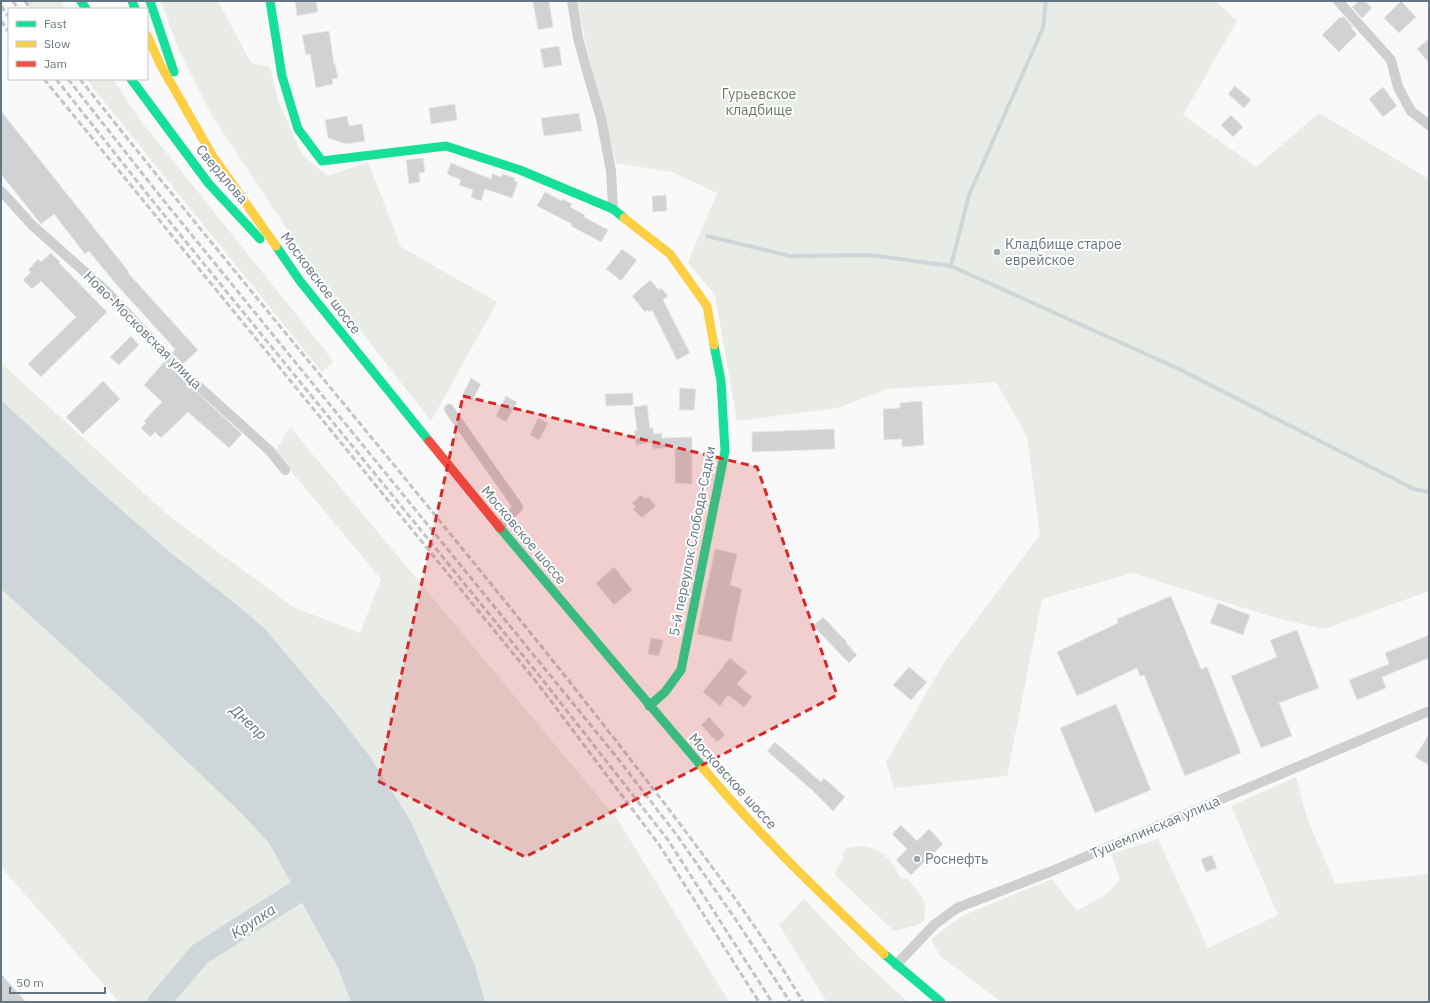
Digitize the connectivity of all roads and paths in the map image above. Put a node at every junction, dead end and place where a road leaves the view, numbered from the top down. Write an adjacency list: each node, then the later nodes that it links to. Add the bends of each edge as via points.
1 (150, 1): 8 (main road, via 174,73)
2 (270, 1): 10 (main road, 5-й переулок Слобода-Садки, via 282,76 298,129 322,161 446,146 520,170)
3 (572, 1): 10 (street, via 578,38 601,118 611,171)
4 (1338, 1): 7 (street, via 1391,60 1398,87 1411,111)
5 (148, 37): 8 (main road, Московское шоссе, via 160,64)
6 (132, 80): 11 (main road, Свердлова, via 209,184)
7 (1429, 125)
8 (197, 127): 11 (main road, Московское шоссе, via 212,155)
9 (1, 191): 13 (street, Ново-Московская улица, via 32,224 106,290 176,366 270,451)
10 (613, 209): 15 (main road, 5-й переулок Слобода-Садки, via 670,254 707,306 721,381 725,451 681,670 665,692)
11 (300, 281): 14 (main road, Московское шоссе)
12 (449, 409): 14 (street, via 518,507)
13 (285, 470)
14 (499, 528): 15 (main road, Московское шоссе)
15 (649, 706): 17 (main road, Московское шоссе, via 756,829)
16 (1429, 711): 17 (street, Тушемлинская улица, via 1052,871 957,908 934,925)
17 (896, 964): 18 (main road, Московское шоссе)
18 (941, 1002)

